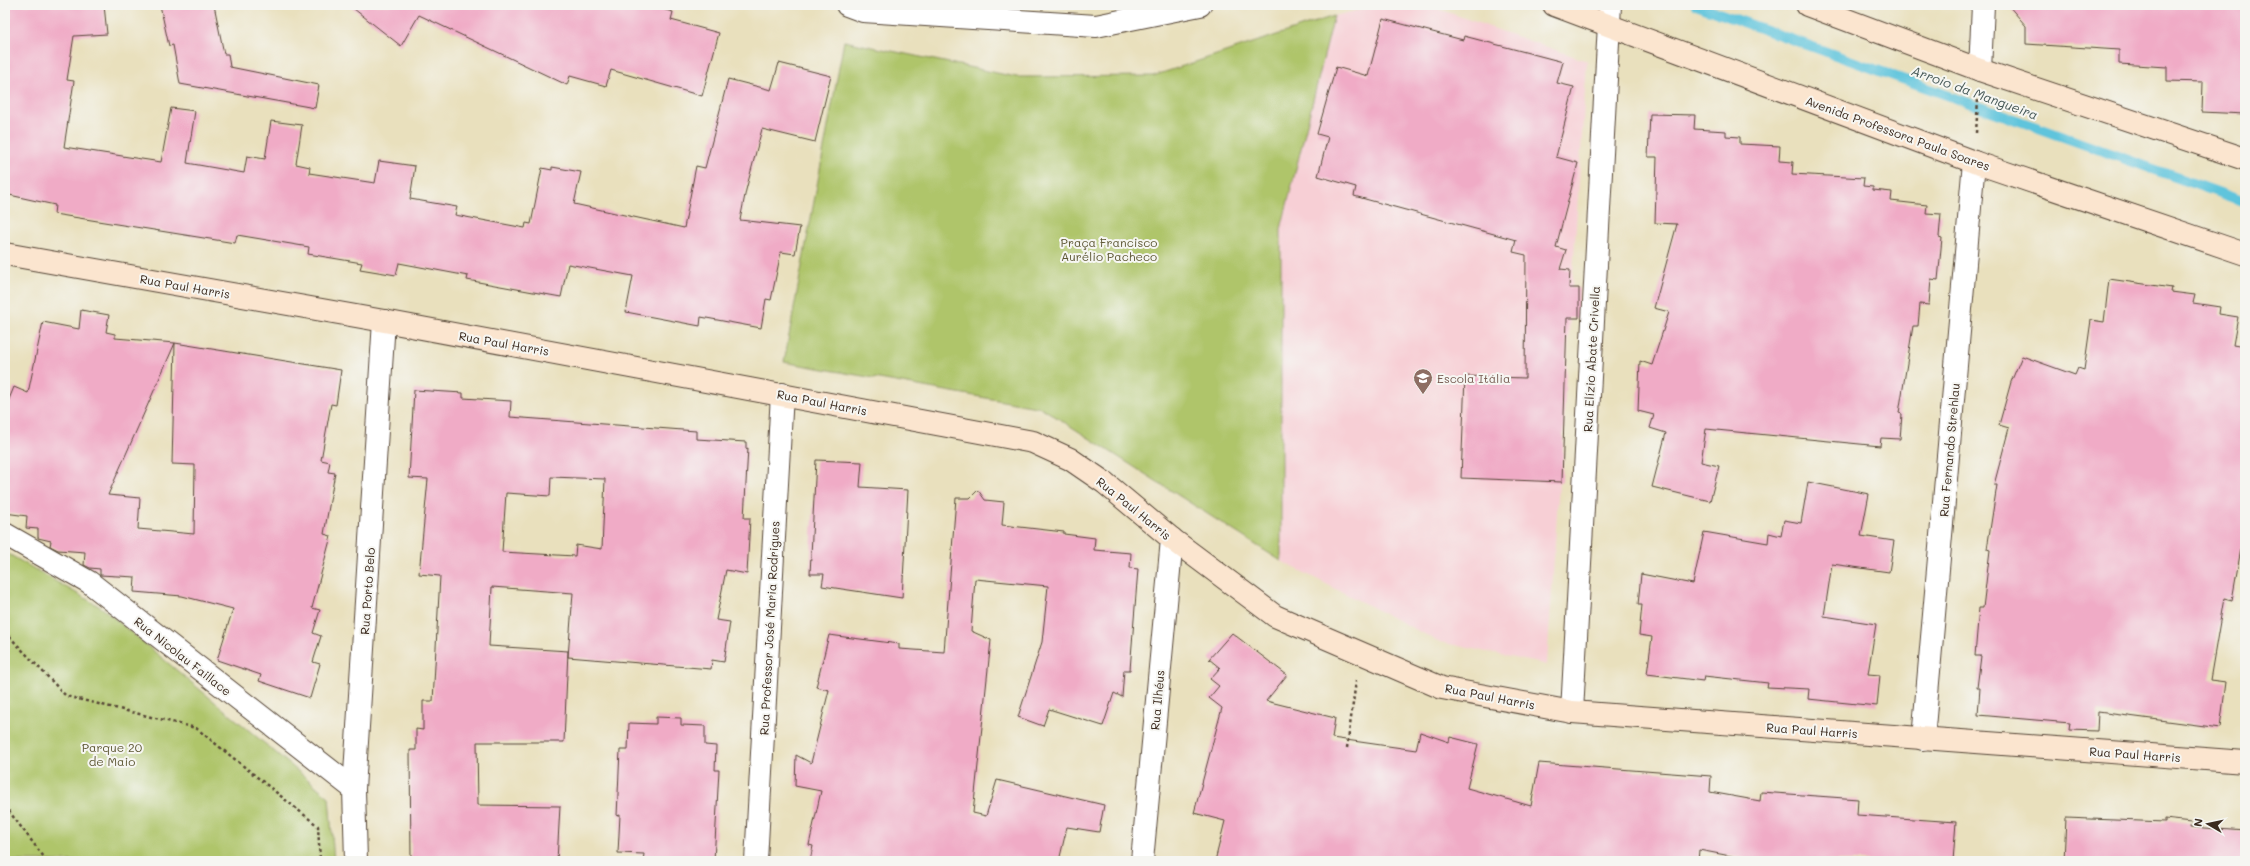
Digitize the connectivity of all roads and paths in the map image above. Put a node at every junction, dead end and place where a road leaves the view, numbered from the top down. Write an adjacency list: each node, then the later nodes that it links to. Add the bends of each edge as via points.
1 (847, 5): 2 (street, via 863,11 1096,26)
2 (1200, 5)
3 (1554, 5): 6 (street, Avenida Professora Paula Soares)
4 (1807, 5): 7 (street)
5 (1983, 5): 7 (street)
6 (1609, 15): 11 (street, Avenida Professora Paula Soares); 20 (street, Rua Elízio Abate Crivella)
7 (1980, 70): 10 (street)
8 (1978, 101): 9 (path)
9 (1976, 131)
10 (2245, 159)
11 (1974, 162): 13 (street, Avenida Professora Paula Soares); 21 (street, Rua Fernando Strehlau)
12 (5, 254): 14 (street, Rua Paul Harris)
13 (2245, 254)
14 (384, 321): 15 (street, Rua Paul Harris); 24 (street, Rua Porto Belo)
15 (782, 394): 17 (street, Rua Paul Harris, via 1033,442 1070,458 1105,483); 29 (street, Rua Professor José Maria Rodrigues)
16 (5, 534): 24 (street, Rua Nicolau Faillace, via 89,582)
17 (1172, 539): 20 (street, Rua Paul Harris, via 1275,616 1442,688); 30 (street, Rua Ilhéus)
18 (5, 632): 27 (path, via 66,696 196,728 318,826)
19 (1356, 676): 22 (path)
20 (1572, 712): 21 (street, Rua Paul Harris)
21 (1923, 739): 23 (street, Rua Paul Harris)
22 (1347, 748)
23 (2245, 762)
24 (354, 789): 28 (street, Rua Porto Belo)
25 (5, 806): 26 (path)
26 (47, 861)
27 (320, 861)
28 (356, 861)
29 (756, 861)
30 (1142, 861)

